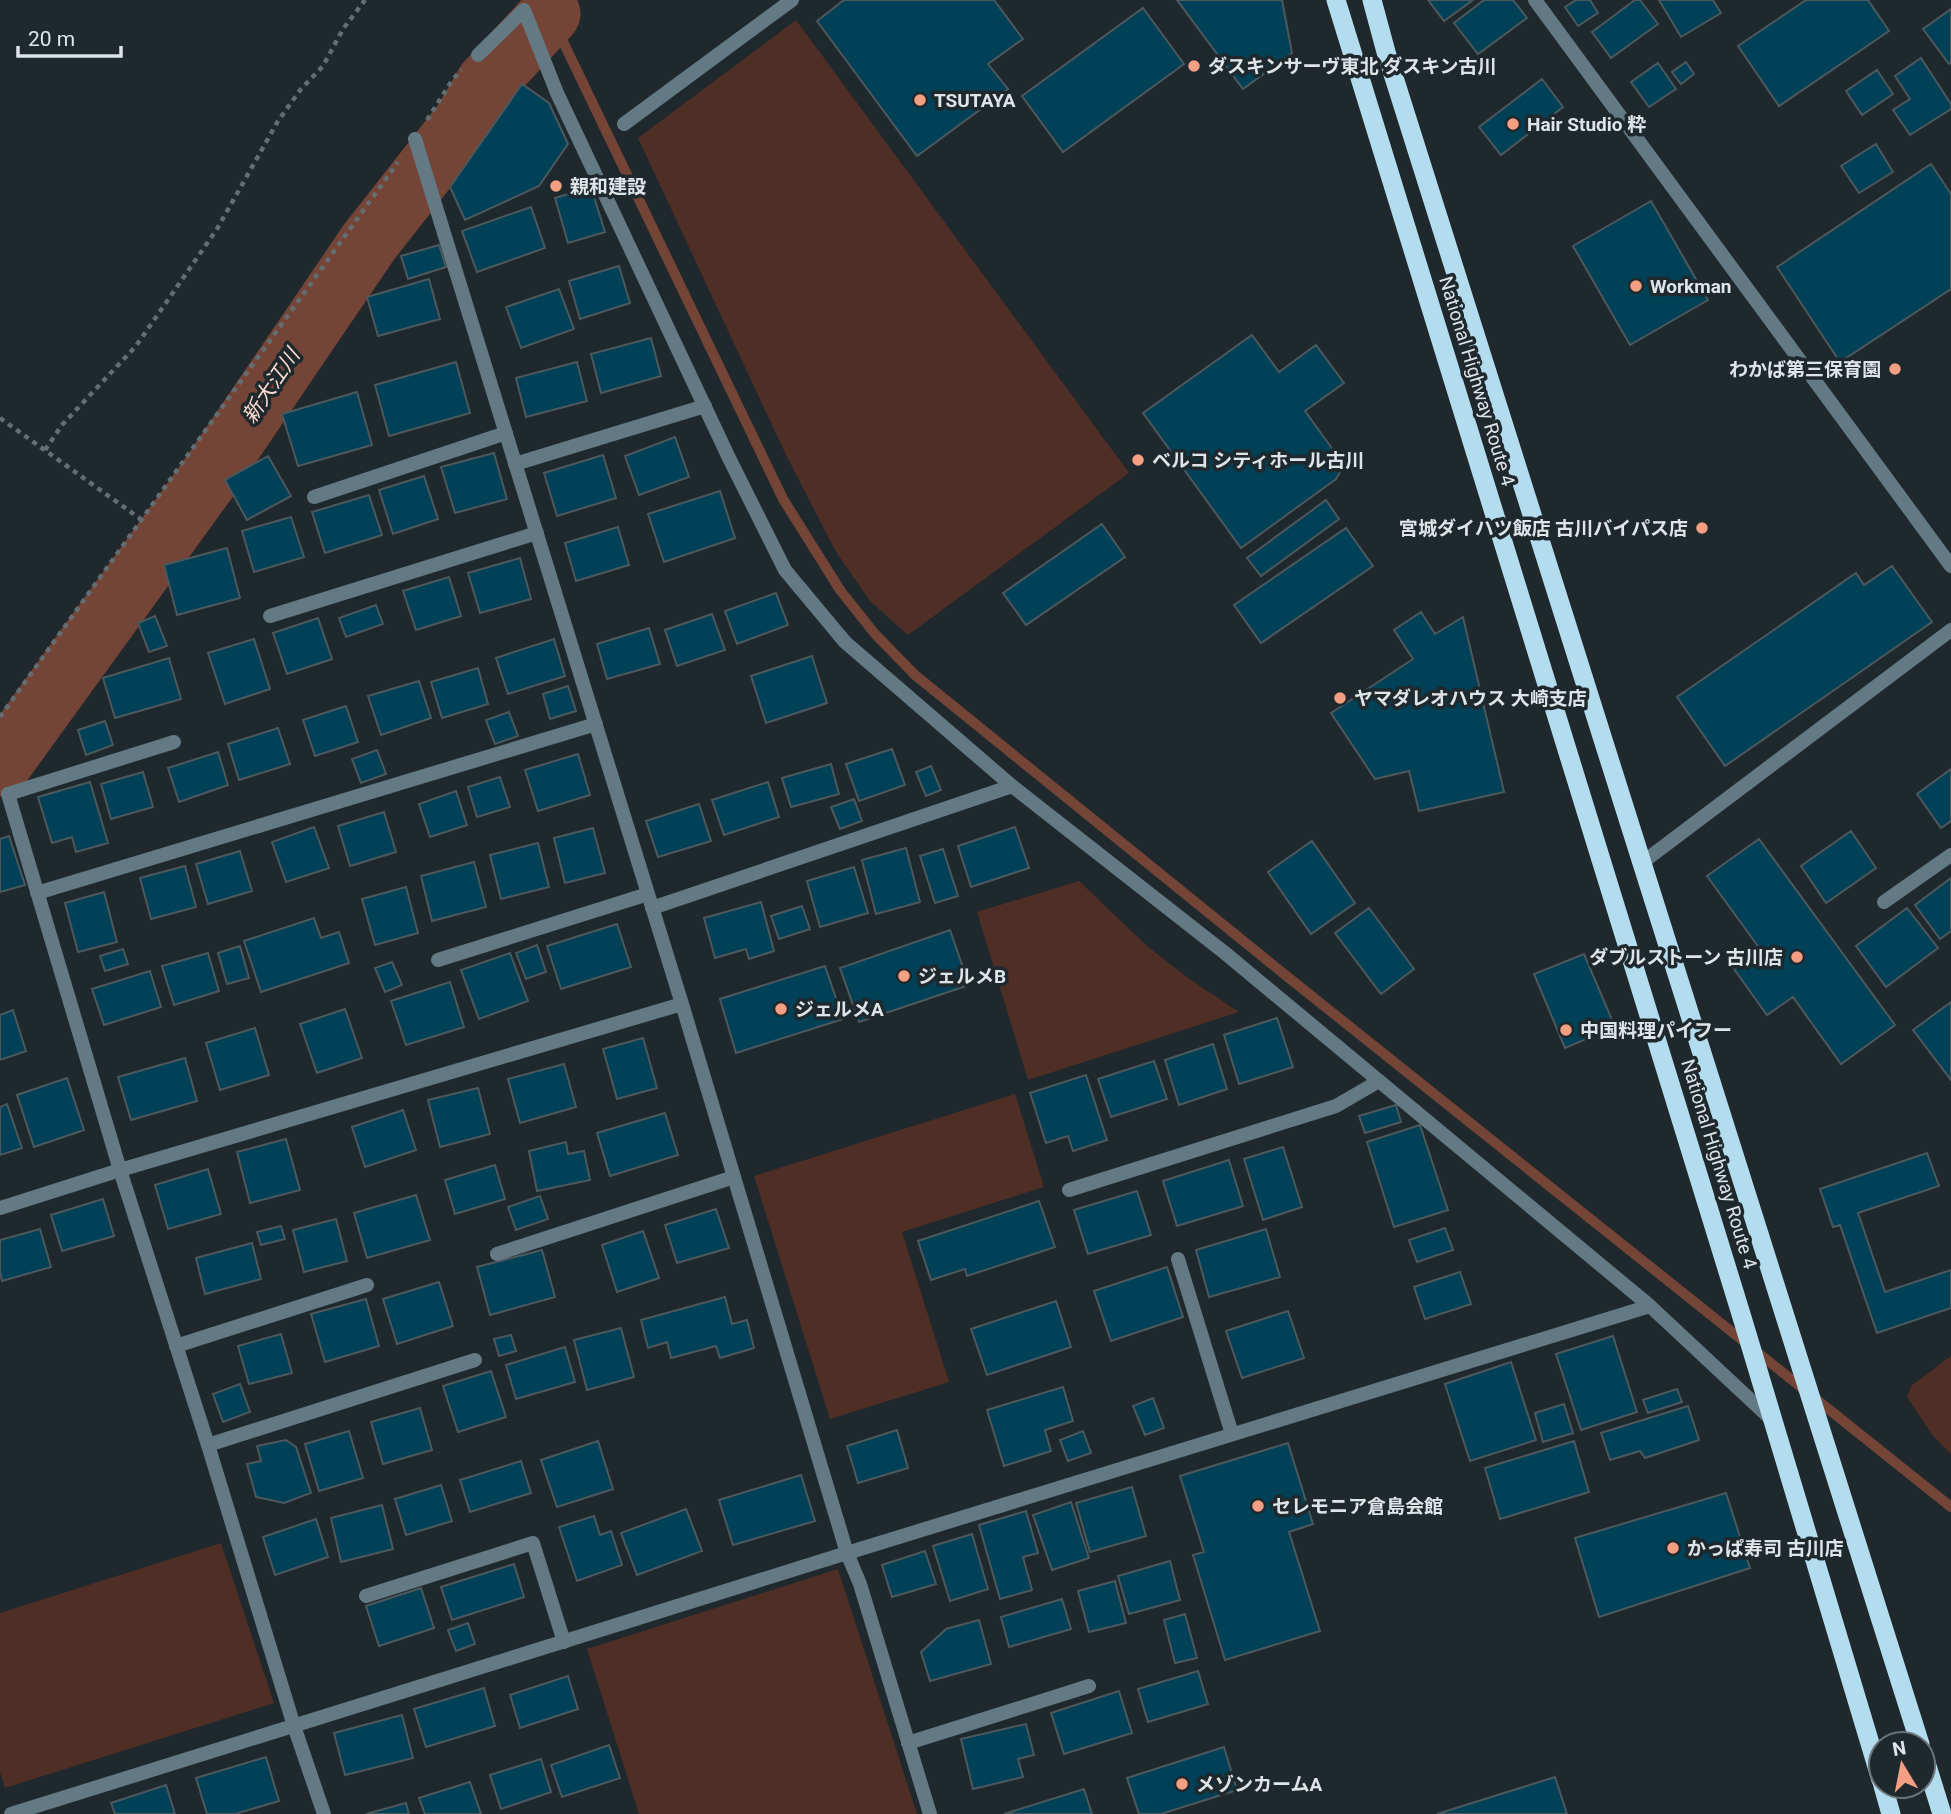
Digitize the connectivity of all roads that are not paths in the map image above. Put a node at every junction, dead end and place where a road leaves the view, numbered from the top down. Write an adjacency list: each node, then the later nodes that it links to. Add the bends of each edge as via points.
1 (792, 0): 6 (street)
2 (1336, 0): 37 (highway, National Highway Route 4)
3 (1372, 0): 20 (highway, National Highway Route 4)
4 (1535, 0): 13 (street)
5 (478, 55): 8 (street, via 524,10 557,93)
6 (624, 124)
7 (416, 140): 9 (street)
8 (705, 406): 10 (street); 18 (street, via 785,570 845,642)
9 (506, 433): 10 (street); 11 (street)
10 (515, 464): 12 (street)
11 (314, 498)
12 (537, 533): 14 (street); 16 (street)
13 (1951, 566)
14 (270, 616)
15 (1951, 630): 20 (street)
16 (596, 724): 21 (street); 22 (street)
17 (174, 742): 21 (street, via 8,794)
18 (1012, 786): 22 (street); 26 (street)
19 (1951, 855): 23 (street)
20 (1643, 862): 45 (highway, National Highway Route 4)
21 (37, 893): 27 (street)
22 (650, 901): 24 (street); 25 (street)
23 (1884, 902)
24 (438, 960)
25 (682, 1004): 27 (street); 28 (street)
26 (1379, 1081): 29 (street, via 1336,1106); 34 (street)
27 (120, 1170): 30 (street); 35 (street)
28 (734, 1177): 31 (street); 40 (street)
29 (1069, 1190)
30 (0, 1208)
31 (497, 1254)
32 (1178, 1259): 38 (street)
33 (367, 1285): 35 (street)
34 (1650, 1306): 37 (street); 38 (street)
35 (176, 1346): 39 (street)
36 (475, 1360): 39 (street)
37 (1773, 1421): 46 (highway, National Highway Route 4)
38 (1232, 1434): 40 (street)
39 (208, 1445): 44 (street)
40 (847, 1553): 42 (street); 47 (street)
41 (366, 1596): 42 (street, via 533,1544)
42 (564, 1642): 44 (street)
43 (1089, 1686): 47 (street)
44 (294, 1726): 48 (street); 49 (street)
45 (1916, 1730)
46 (1867, 1733)
47 (908, 1743): 50 (street)
48 (11, 1814)
49 (324, 1814)
50 (930, 1814)

